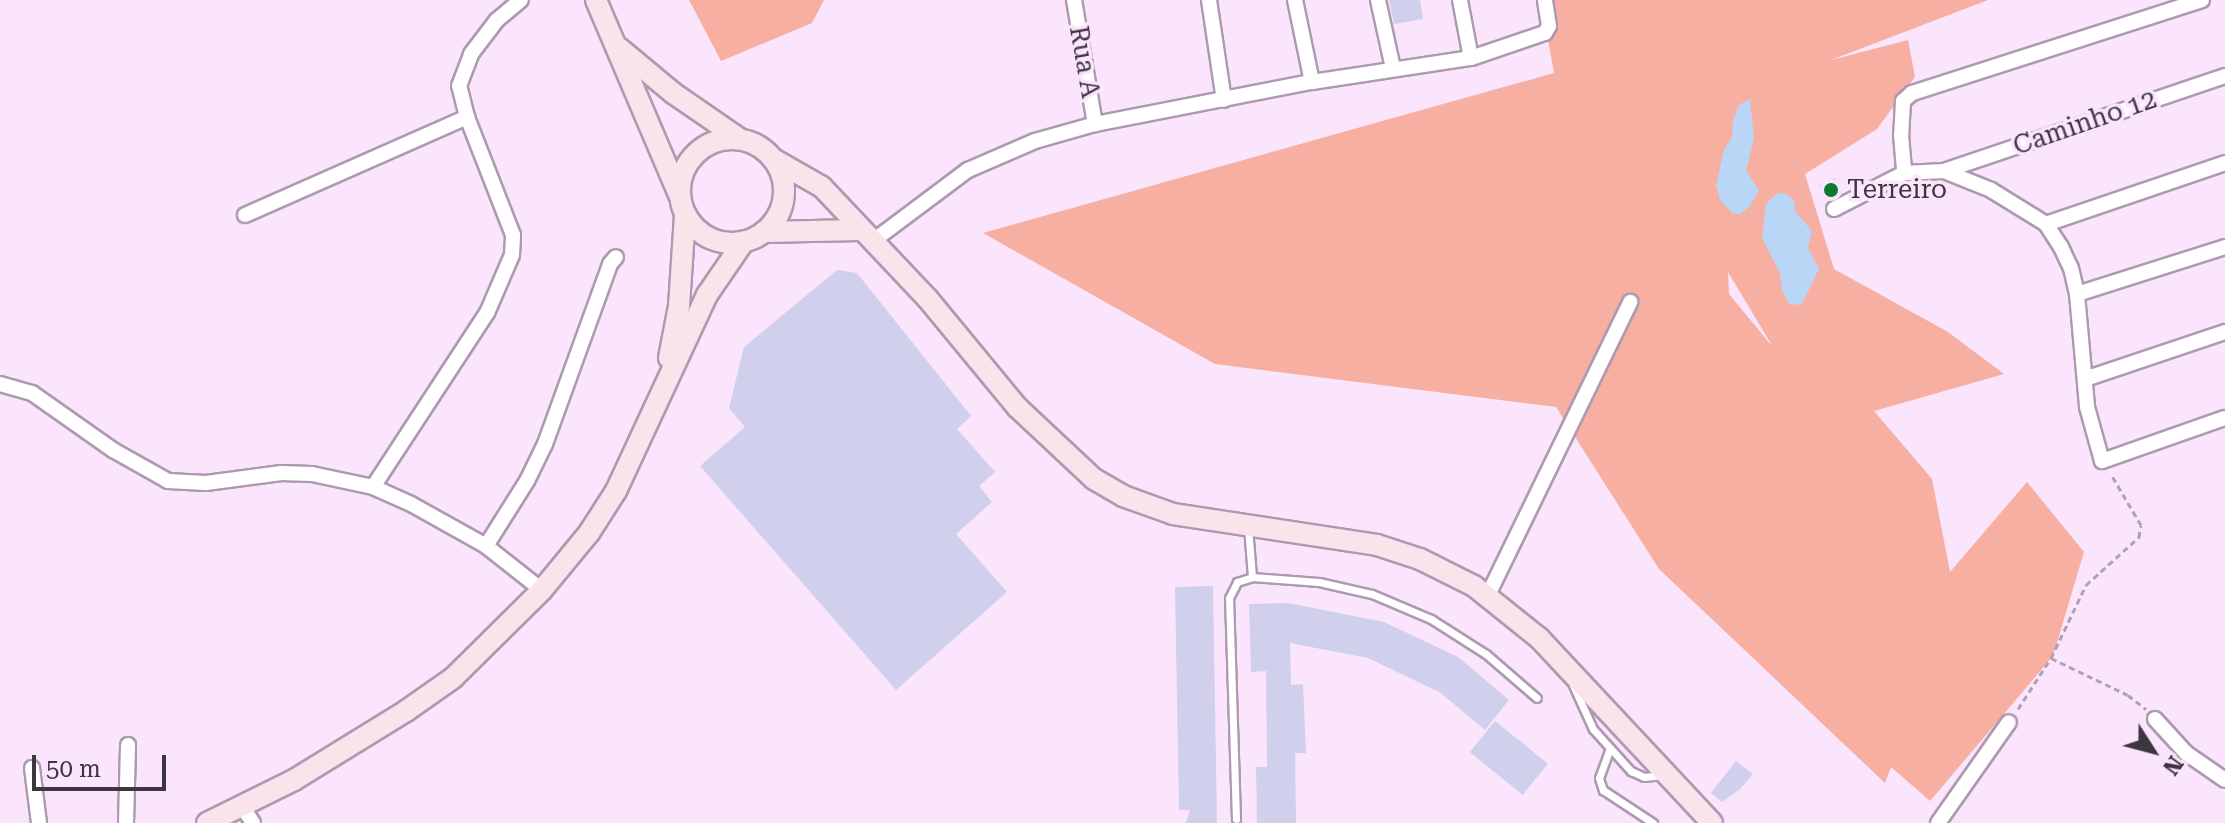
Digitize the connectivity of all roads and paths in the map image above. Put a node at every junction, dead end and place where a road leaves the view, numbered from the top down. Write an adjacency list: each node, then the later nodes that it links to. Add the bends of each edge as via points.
1 (521, 0): 16 (street, via 497,20 462,72 459,86)
2 (596, 0): 10 (main road)
3 (1074, 0): 17 (street, Rua A)
4 (1209, 0): 15 (street)
5 (1295, 0): 14 (street)
6 (1378, 0): 12 (street)
7 (1460, 0): 11 (street)
8 (1545, 0): 11 (street, via 1545,33)
9 (2202, 0): 22 (street, via 1912,93 1903,101)
10 (615, 44): 18 (main road); 23 (main road)
11 (1471, 58): 12 (street)
12 (1393, 68): 14 (street)
13 (2225, 76): 21 (street, Caminho 12)
14 (1312, 82): 15 (street)
15 (1224, 100): 17 (street)
16 (467, 117): 25 (street); 40 (street, via 513,235 512,255 487,313)
17 (1095, 124): 28 (street, via 1035,141 968,170)
18 (740, 139): 19 (main road); 23 (main road, via 721,140 689,161 681,179)
19 (773, 159): 27 (main road, via 784,189 782,205); 28 (main road, via 822,187)
20 (2225, 163): 26 (street)
21 (1944, 171): 22 (street); 26 (street, via 1991,190)
22 (1904, 173): 24 (street)
23 (683, 207): 29 (main road, via 696,229 710,239); 37 (main road, via 679,306)
24 (1834, 209)
25 (245, 215)
26 (2046, 224): 32 (street, via 2071,268)
27 (764, 232): 28 (main road); 29 (main road)
28 (866, 236): 41 (main road, via 928,299 1017,407 1078,467 1145,505)
29 (744, 241): 37 (main road, via 707,295)
30 (2225, 247): 32 (street)
31 (616, 257): 42 (street, via 545,444)
32 (2077, 294): 35 (street)
33 (1630, 302): 45 (street)
34 (2225, 332): 35 (street)
35 (2085, 379): 39 (street)
36 (0, 384): 40 (street, via 32,393 168,481 206,483 281,473)
37 (665, 384): 44 (main road, via 616,491)
38 (2225, 418): 39 (street)
39 (2102, 461): 46 (path, via 2141,525 2139,537 2086,585)
40 (373, 487): 42 (street)
41 (1248, 525): 43 (lane); 45 (main road, via 1377,545 1420,559)
42 (486, 546): 44 (street)
43 (1252, 577): 48 (lane, via 1319,582 1372,594 1431,619 1486,654); 57 (lane, via 1237,582 1229,598)
44 (542, 590): 56 (main road, via 453,678)
45 (1488, 595): 47 (main road)
46 (2051, 658): 49 (path, via 2128,695); 50 (path)
47 (1567, 668): 52 (lane, via 1583,715); 54 (main road)
48 (1537, 698)
49 (2155, 719): 55 (street, via 2186,753)
50 (2009, 722): 63 (street)
51 (128, 745): 59 (street)
52 (1610, 748): 54 (lane, via 1636,775); 61 (lane, via 1599,778 1603,790)
53 (32, 768): 58 (street)
54 (1666, 774): 62 (main road)
55 (2225, 780)
56 (248, 816): 60 (main road)
57 (1236, 819)
58 (39, 823)
59 (126, 823)
60 (207, 823)
61 (1653, 823)
62 (1712, 823)
63 (1938, 823)

